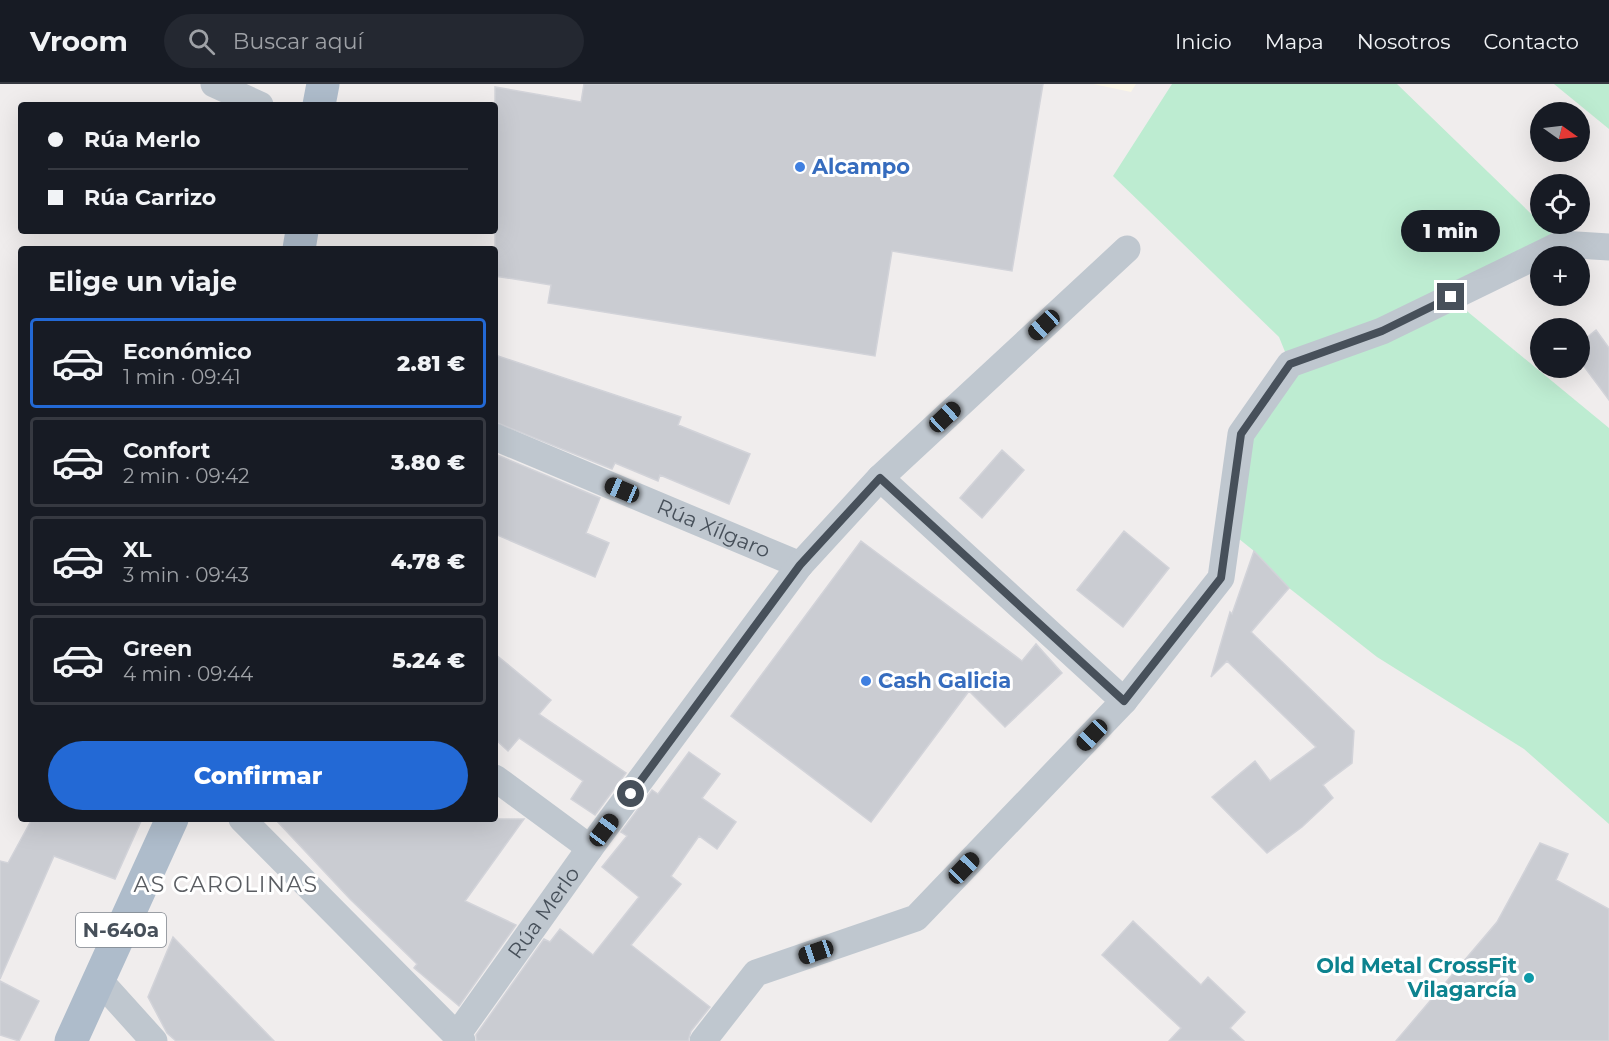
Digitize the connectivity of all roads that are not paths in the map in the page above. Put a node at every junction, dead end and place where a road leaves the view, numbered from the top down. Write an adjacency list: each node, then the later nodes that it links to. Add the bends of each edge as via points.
1 (214, 84): 3 (street)
2 (323, 84): 4 (main road)
3 (253, 102)
4 (320, 102)
5 (1609, 247): 10 (street, via 1561,244 1382,331 1290,364 1241,434 1221,578)
6 (1127, 249): 8 (street, Rúa Merlo)
7 (498, 438): 9 (street, Rúa Xílgaro)
8 (880, 478): 9 (street, Rúa Merlo); 10 (street)
9 (800, 565): 14 (street, Rúa Merlo)
10 (1124, 701): 19 (street, via 916,918 756,973)
11 (498, 780): 14 (street)
12 (171, 822): 15 (main road, N-640a)
13 (245, 822): 16 (street)
14 (590, 848): 16 (street, Rúa Merlo)
15 (99, 980): 17 (main road, N-640a); 18 (street)
16 (460, 1038)
17 (71, 1041)
18 (154, 1041)
19 (703, 1041)

